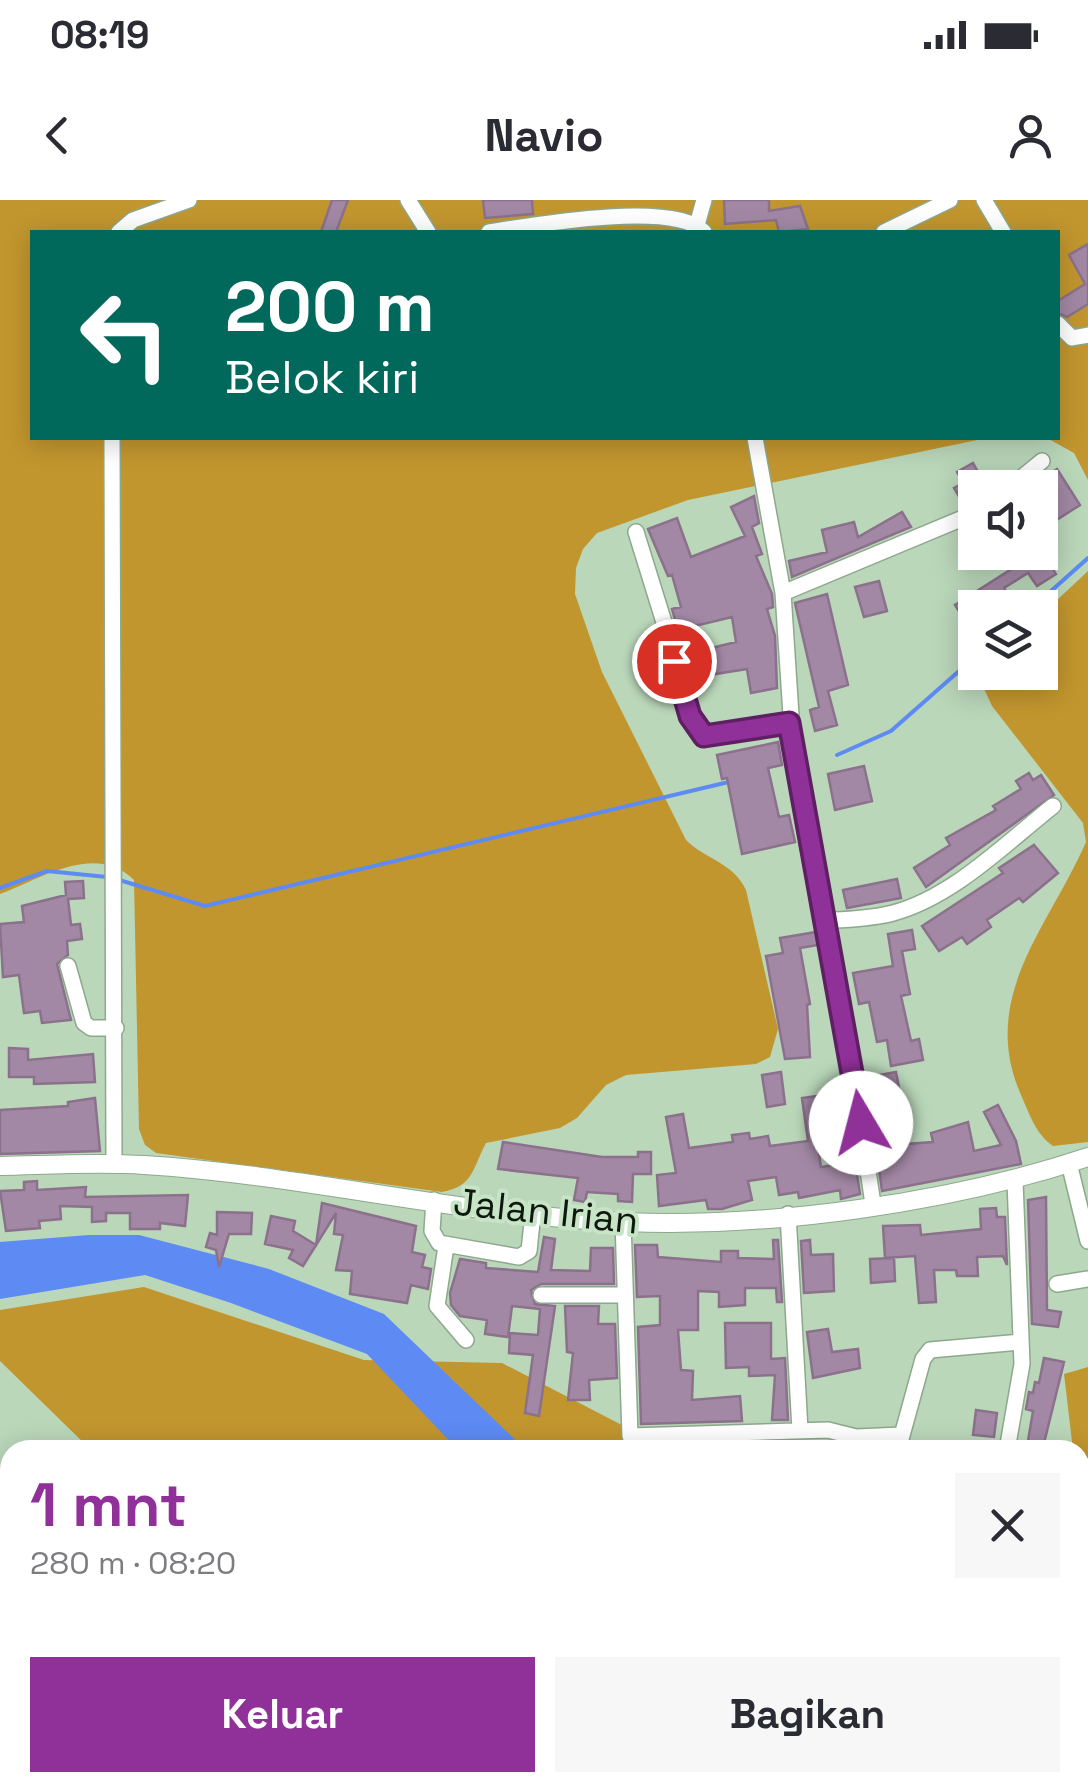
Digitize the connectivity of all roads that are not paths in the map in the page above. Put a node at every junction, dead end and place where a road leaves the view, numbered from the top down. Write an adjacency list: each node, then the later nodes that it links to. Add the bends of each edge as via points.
1 (189, 200): 7 (street)
2 (408, 200): 8 (street)
3 (704, 200): 6 (street)
4 (950, 200): 10 (street)
5 (984, 200): 11 (street)
6 (700, 229): 9 (street, via 655,216)
7 (121, 230)
8 (427, 230)
9 (510, 230)
10 (888, 230)
11 (1002, 230)
12 (1060, 326): 13 (street, via 1072,338)
13 (1088, 335)
14 (112, 440): 25 (street)
15 (755, 440): 20 (street)
16 (1042, 460): 17 (street)
17 (1030, 470)
18 (958, 520): 20 (street)
19 (636, 532): 21 (street, via 698,732 709,737)
20 (782, 593): 21 (street)
21 (789, 723): 23 (street)
22 (1053, 806): 23 (street, via 909,908)
23 (824, 921): 32 (street)
24 (68, 966): 25 (street, via 84,1023)
25 (116, 1028): 28 (street)
26 (1088, 1157): 27 (main road, Jalan Irian)
27 (1069, 1163): 30 (main road, Jalan Irian); 36 (street)
28 (114, 1164): 29 (main road, Jalan Irian); 31 (main road, Jalan Irian)
29 (0, 1166)
30 (1015, 1181): 32 (main road, Jalan Irian); 43 (street)
31 (434, 1200): 33 (main road, Jalan Irian); 37 (street, via 433,1236)
32 (873, 1204): 34 (main road, Jalan Irian)
33 (533, 1212): 35 (main road, Jalan Irian); 37 (street, via 525,1256)
34 (788, 1214): 35 (main road, Jalan Irian); 44 (street)
35 (623, 1222): 41 (street)
36 (1088, 1241)
37 (446, 1246): 42 (street, via 437,1306)
38 (1088, 1278): 39 (street)
39 (1058, 1284)
40 (541, 1295): 41 (street)
41 (622, 1296): 44 (street, via 630,1436)
42 (466, 1340)
43 (1020, 1342): 48 (street, via 930,1350); 49 (street)
44 (800, 1430): 45 (street)
45 (839, 1432): 46 (street); 47 (street)
46 (839, 1440)
47 (878, 1440)
48 (900, 1440)
49 (1009, 1440)

